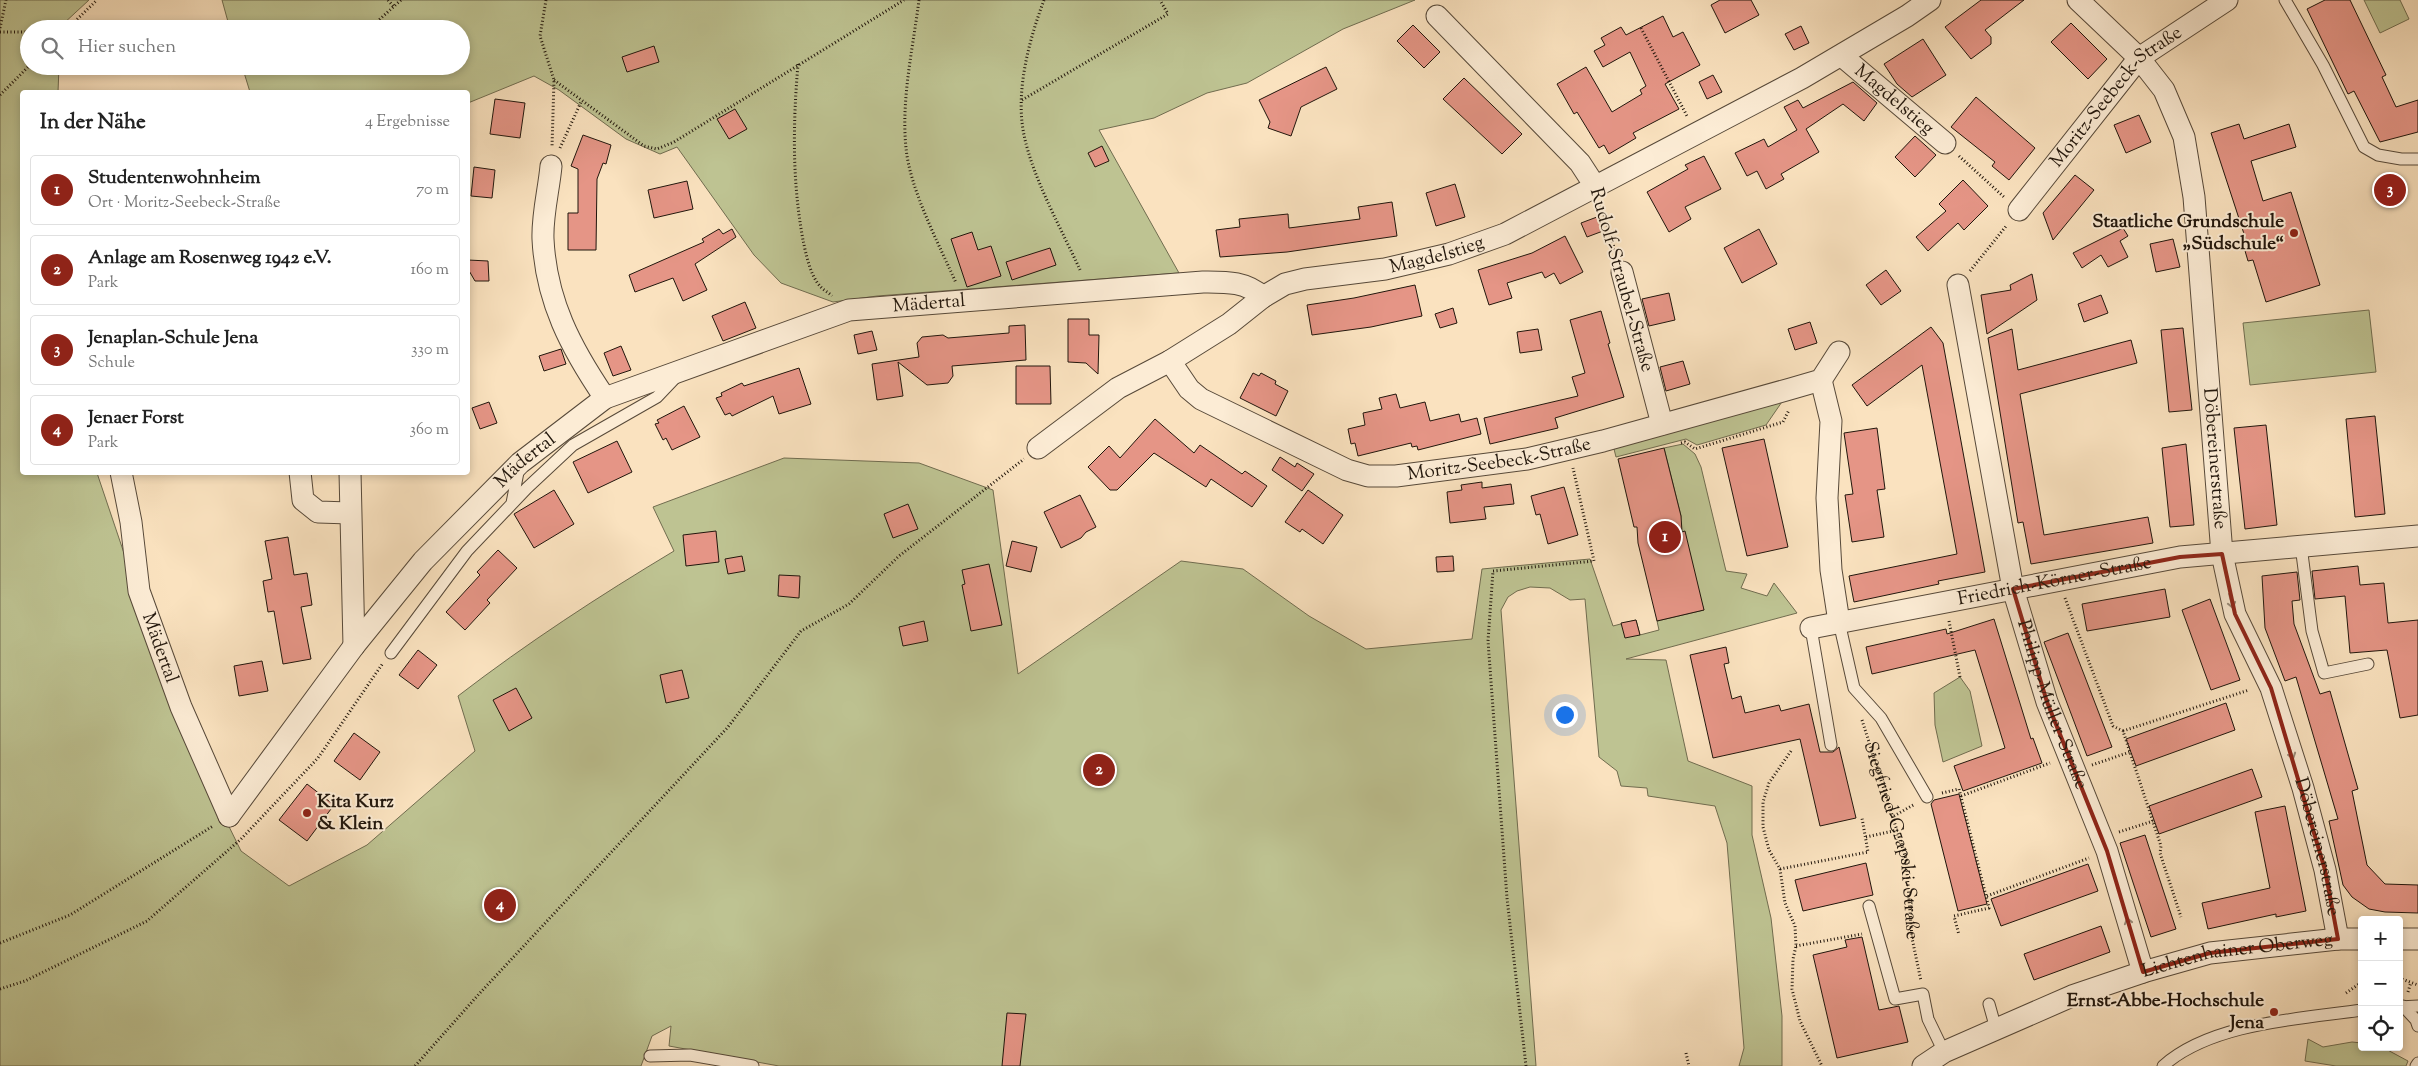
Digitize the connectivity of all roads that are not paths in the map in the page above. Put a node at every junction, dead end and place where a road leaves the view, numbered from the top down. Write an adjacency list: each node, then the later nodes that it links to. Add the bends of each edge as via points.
1 (1930, 0): 6 (street, Magdelstieg)
2 (2078, 0): 7 (street, Döbereinerstraße)
3 (2227, 0): 7 (street, Moritz-Seebeck-Straße)
4 (2285, 0): 9 (lane, via 2323,65 2364,147 2378,155)
5 (1437, 16): 11 (street, Rudolf-Straubel-Straße, via 1580,163)
6 (1842, 56): 8 (street, Magdelstieg); 11 (street, Magdelstieg)
7 (2139, 58): 12 (street, Moritz-Seebeck-Straße); 31 (street, Döbereinerstraße, via 2164,90 2184,138 2193,189)
8 (1945, 143)
9 (2418, 159)
10 (551, 166): 20 (street, via 543,238 548,282 560,320 578,359)
11 (1595, 186): 15 (street, Magdelstieg, via 1505,234 1449,254 1385,269 1284,284)
12 (2019, 210)
13 (1622, 272): 21 (street, Rudolf-Straubel-Straße)
14 (1958, 284): 32 (street, Philipp-Müller-Straße)
15 (1264, 297): 17 (street, Magdelstieg, via 1229,324); 18 (street, Mädertal, via 1245,285 1203,282 849,310)
16 (1839, 352): 19 (street)
17 (1170, 361): 21 (street, Moritz-Seebeck-Straße, via 1189,389 1201,398 1347,470 1368,476 1396,476 1527,459); 22 (street, Magdelstieg, via 1118,388)
18 (681, 372): 20 (street, Mädertal); 27 (lane, via 657,397 573,445)
19 (1821, 380): 21 (street, Moritz-Seebeck-Straße); 33 (street, Siegfried-Czapski-Straße, via 1831,422 1827,498 1831,570)
20 (605, 398): 23 (street, Mädertal)
21 (1662, 424)
22 (1038, 448)
23 (520, 463): 27 (lane); 35 (street, Mädertal, via 423,561)
24 (122, 475): 35 (street, Mädertal, via 139,591 181,706 229,816)
25 (300, 475): 28 (street, via 303,500 318,512)
26 (350, 475): 28 (street)
27 (512, 504): 36 (lane, via 467,551)
28 (350, 513): 35 (street)
29 (2418, 536): 30 (street, Friedrich-Körner-Straße)
30 (2301, 546): 31 (street, Friedrich-Körner-Straße); 37 (lane, via 2312,632 2324,674)
31 (2222, 554): 32 (street, Friedrich-Körner-Straße, via 2180,558); 41 (street, Döbereinerstraße, one-way to 41, via 2235,614 2269,683 2303,788 2326,870)
32 (2013, 590): 33 (street, Friedrich-Körner-Straße); 45 (street, Philipp-Müller-Straße, one-way to 32, via 2104,844 2047,702)
33 (1839, 622): 34 (street, Friedrich-Körner-Straße); 39 (lane, Siegfried-Czapski-Straße, via 1854,688 1881,718)
34 (1811, 628): 38 (lane, Friedrich-Körner-Straße)
35 (354, 646)
36 (391, 652)
37 (2368, 664)
38 (1831, 745)
39 (1927, 797)
40 (1869, 906): 53 (lane, Siegfried-Czapski-Straße, via 1895,999 1923,994 1928,1019)
41 (2338, 938): 42 (street, Lichtenhainer Oberweg); 45 (street, Lichtenhainer Oberweg, via 2210,953)
42 (2358, 939)
43 (2403, 939): 44 (street)
44 (2418, 939)
45 (2143, 972): 52 (street, Lichtenhainer Oberweg, via 2072,996)
46 (1989, 1004): 52 (lane)
47 (2418, 1006): 48 (lane)
48 (2403, 1007)
49 (2403, 1009): 51 (lane)
50 (2358, 1011): 58 (lane, via 2214,1035)
51 (2418, 1026)
52 (1996, 1029): 53 (street, Lichtenhainer Oberweg)
53 (1944, 1052): 57 (street, Lichtenhainer Oberweg)
54 (650, 1056): 56 (lane, via 690,1055)
55 (2418, 1063): 59 (lane)
56 (753, 1066)
57 (1923, 1066)
58 (2163, 1066)
59 (2416, 1066)

